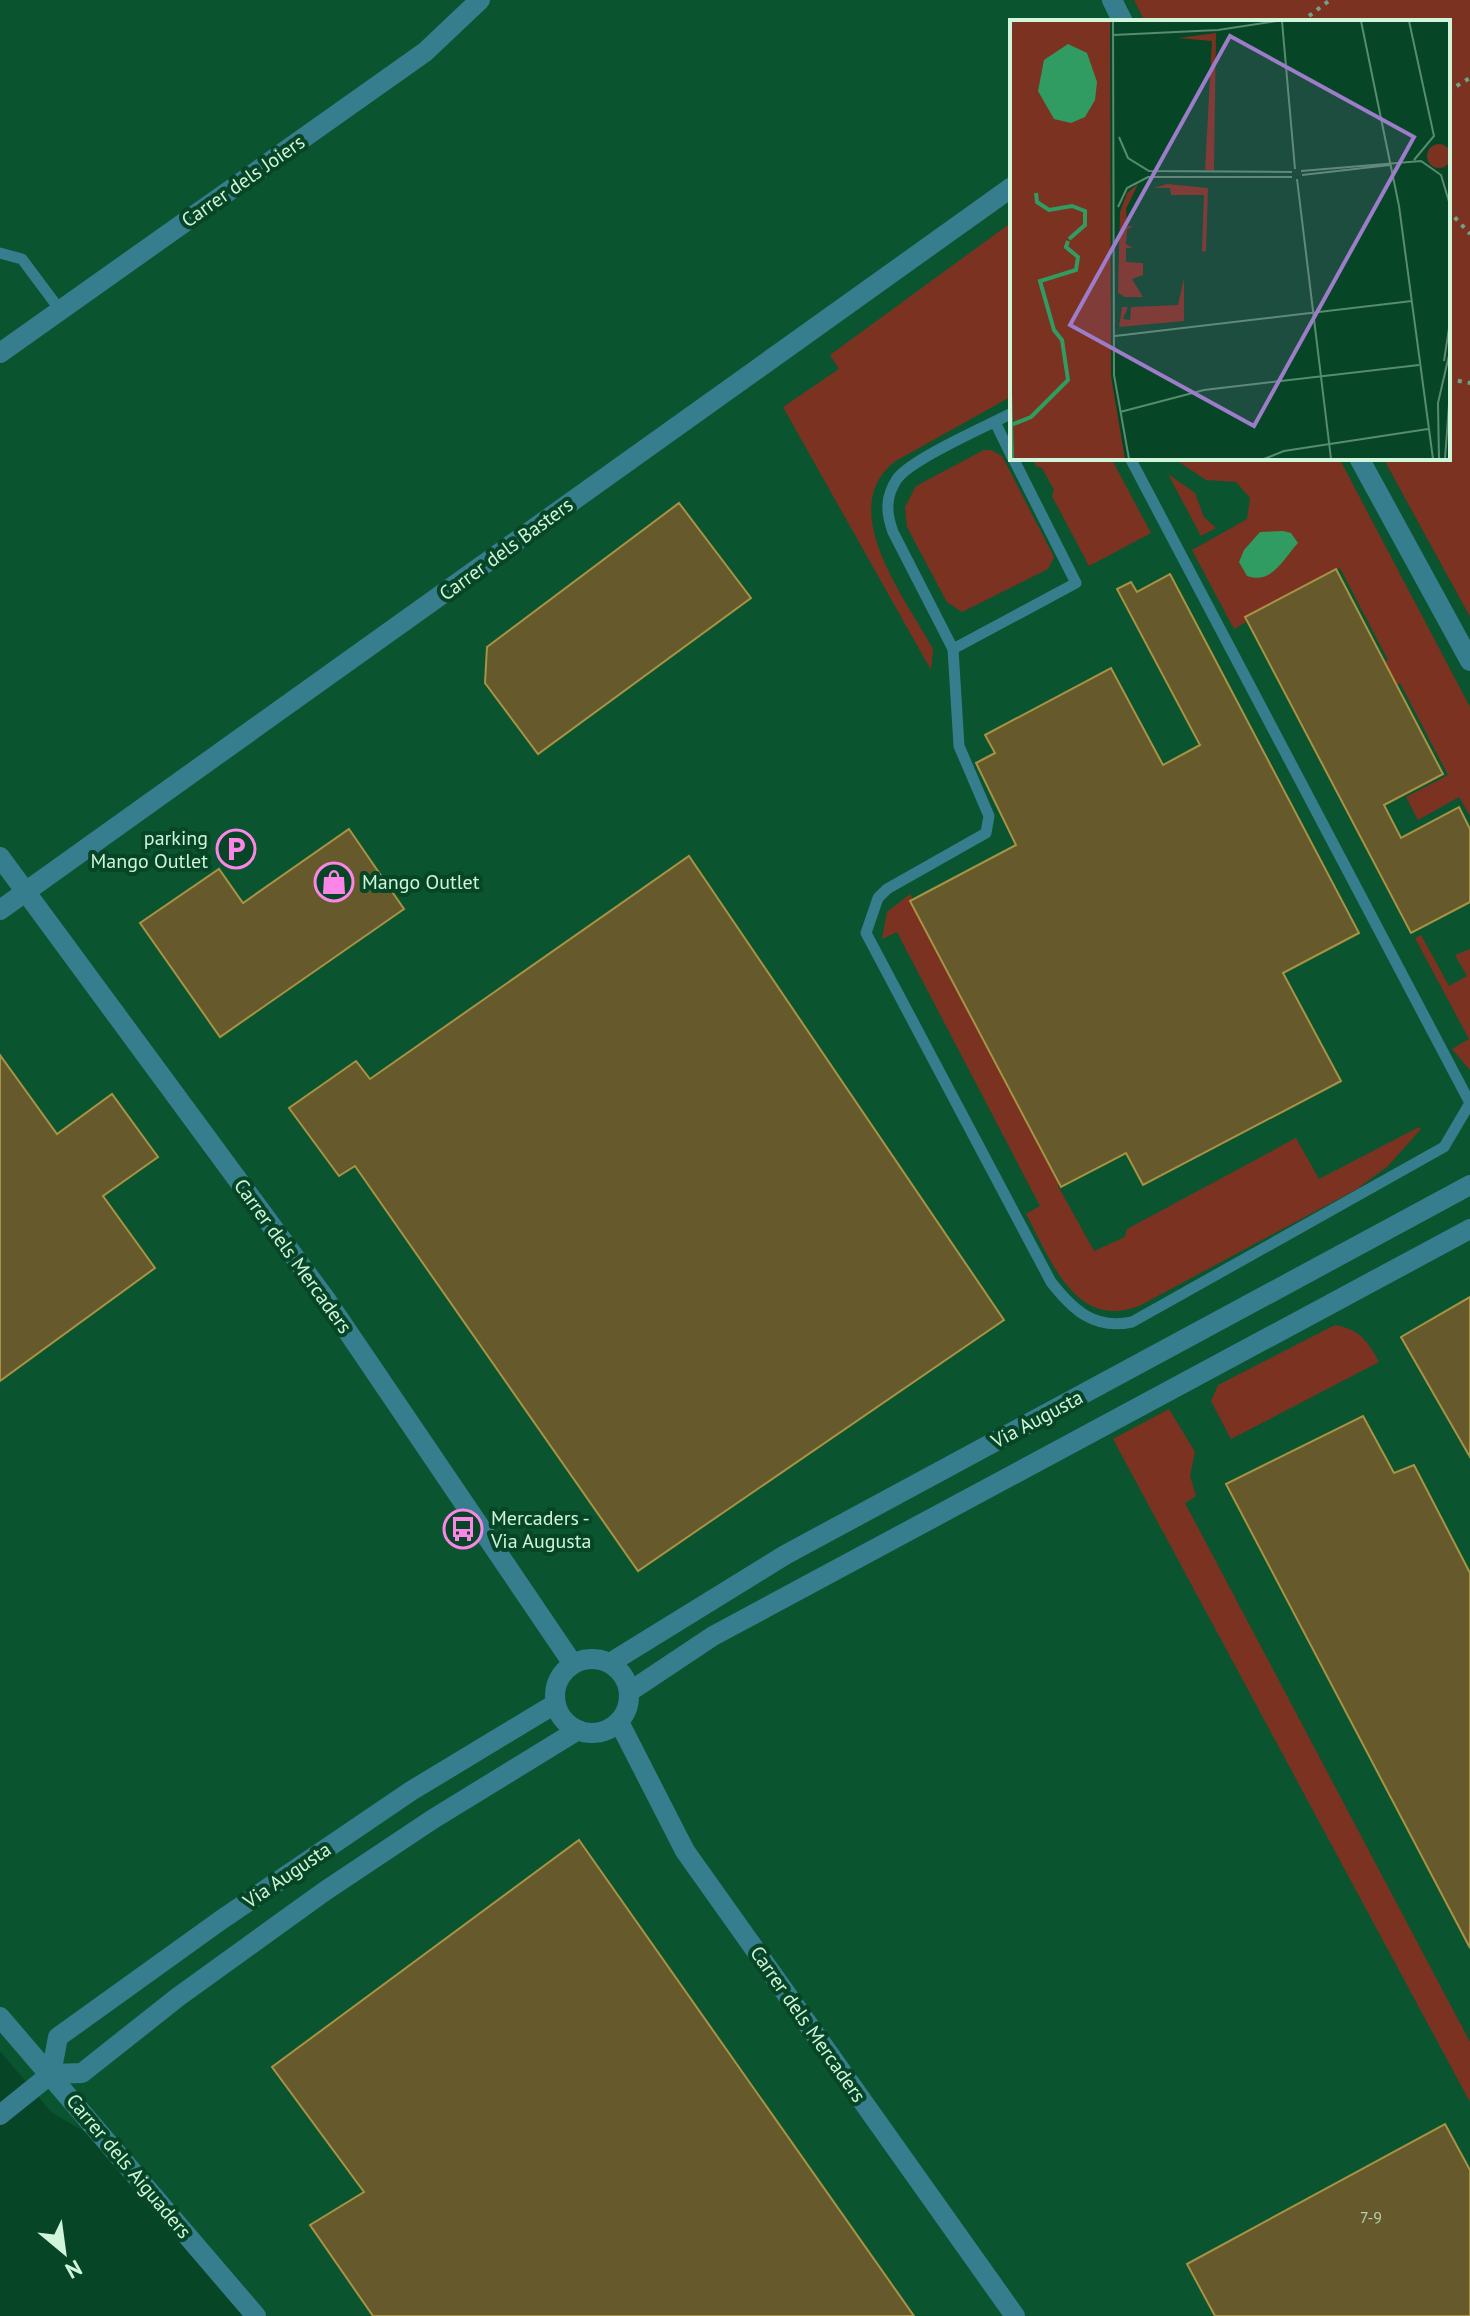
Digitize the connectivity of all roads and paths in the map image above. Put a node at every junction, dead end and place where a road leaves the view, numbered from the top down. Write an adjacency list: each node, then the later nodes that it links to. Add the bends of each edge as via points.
1 (480, 0): 12 (street, Carrer dels Joiers, via 425,52)
2 (1112, 0): 4 (street)
3 (1330, 0): 5 (path)
4 (1122, 20)
5 (1304, 20)
6 (1470, 78): 7 (path)
7 (1450, 90)
8 (1010, 188): 25 (street, Carrer dels Basters)
9 (1450, 212): 10 (path)
10 (1470, 234)
11 (0, 253): 12 (lane, via 22,259)
12 (60, 310): 13 (street, Carrer dels Joiers)
13 (3, 345)
14 (1450, 379): 15 (path)
15 (1470, 383)
16 (1010, 414): 17 (lane)
17 (995, 422): 18 (lane); 22 (lane, via 917,462 898,476 889,494 886,514 893,532)
18 (1010, 453)
19 (1014, 460): 22 (lane, via 1076,583)
20 (1131, 460): 22 (lane, via 1470,1103 1444,1147 1132,1322 1113,1326 1090,1320 1069,1305 1036,1254 866,933 878,898 887,889 986,833 989,816 959,746)
21 (1360, 460): 23 (street)
22 (953, 649)
23 (1470, 661)
24 (0, 857): 25 (street, Carrer dels Mercaders)
25 (27, 891): 26 (street, Carrer dels Basters); 30 (street, Carrer dels Mercaders, via 327,1301)
26 (0, 910)
27 (1470, 1185): 29 (street, Via Augusta, via 785,1555)
28 (1470, 1229): 31 (street, Via Augusta, via 713,1636)
29 (610, 1663): 30 (street, via 585,1659); 31 (street, via 626,1680)
30 (573, 1664): 32 (street, via 558,1680)
31 (629, 1692): 33 (street)
32 (555, 1704): 34 (street, via 561,1717); 36 (street, Via Augusta, via 301,1864 58,2037)
33 (619, 1722): 34 (street, via 607,1730); 39 (street, Carrer dels Mercaders, via 685,1851)
34 (578, 1730): 36 (street, Via Augusta, via 325,1891 82,2073)
35 (0, 2017): 36 (street, Carrer dels Aiguaders)
36 (51, 2074): 37 (street, Via Augusta); 38 (street, Carrer dels Aiguaders)
37 (0, 2115)
38 (256, 2316)
39 (1015, 2316)

